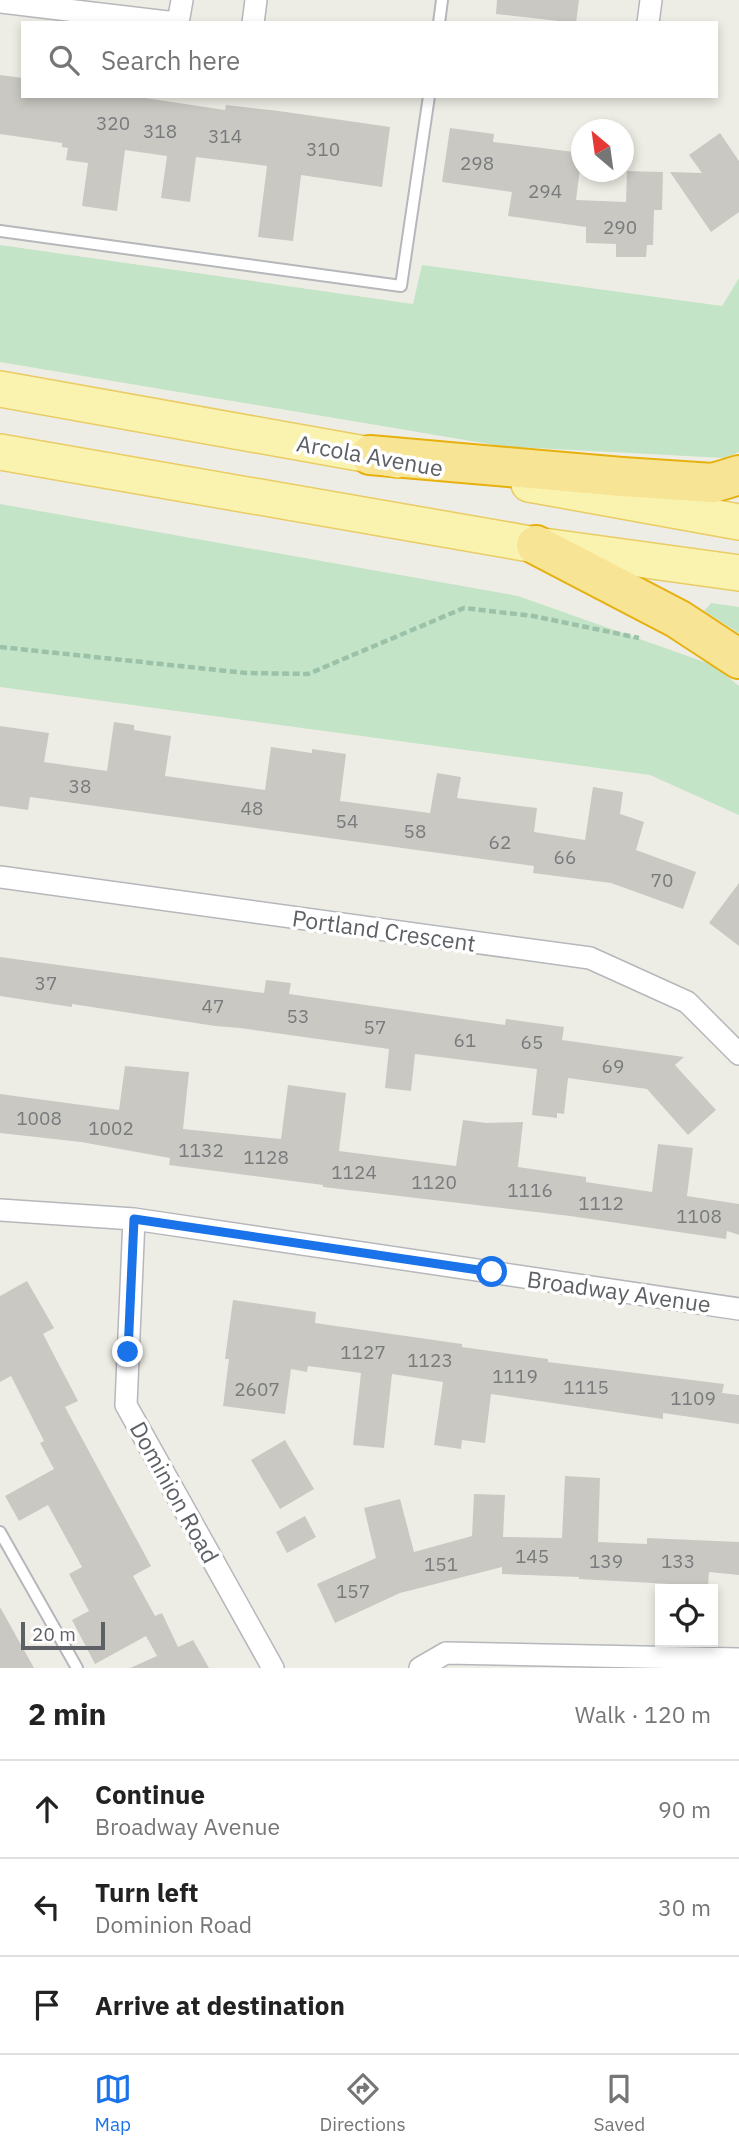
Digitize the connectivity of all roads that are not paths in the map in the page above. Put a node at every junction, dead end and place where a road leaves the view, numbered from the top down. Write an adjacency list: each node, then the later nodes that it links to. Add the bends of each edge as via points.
1 (182, 0): 7 (street)
2 (256, 0): 8 (street)
3 (442, 0): 9 (lane)
4 (650, 0): 10 (street)
5 (0, 2): 6 (street)
6 (160, 21)
7 (177, 21)
8 (253, 21)
9 (439, 21)
10 (648, 21)
11 (429, 98): 12 (lane, via 401,286)
12 (0, 231)
13 (0, 390): 15 (main road, Arcola Avenue)
14 (0, 452): 18 (main road)
15 (370, 455): 16 (highway, via 713,482); 17 (main road, Arcola Avenue)
16 (739, 475)
17 (739, 522)
18 (536, 545): 19 (main road); 20 (highway, via 678,619)
19 (739, 573)
20 (739, 659)
21 (0, 877): 22 (street, Portland Crescent, via 590,958 687,1002)
22 (739, 1054)
23 (0, 1210): 24 (street, Broadway Avenue)
24 (134, 1219): 25 (street, Broadway Avenue); 29 (street, Dominion Road, via 126,1405)
25 (739, 1308)
26 (0, 1532): 28 (lane)
27 (739, 1659): 30 (street, via 446,1653)
28 (78, 1668)
29 (273, 1668)
30 (420, 1668)

